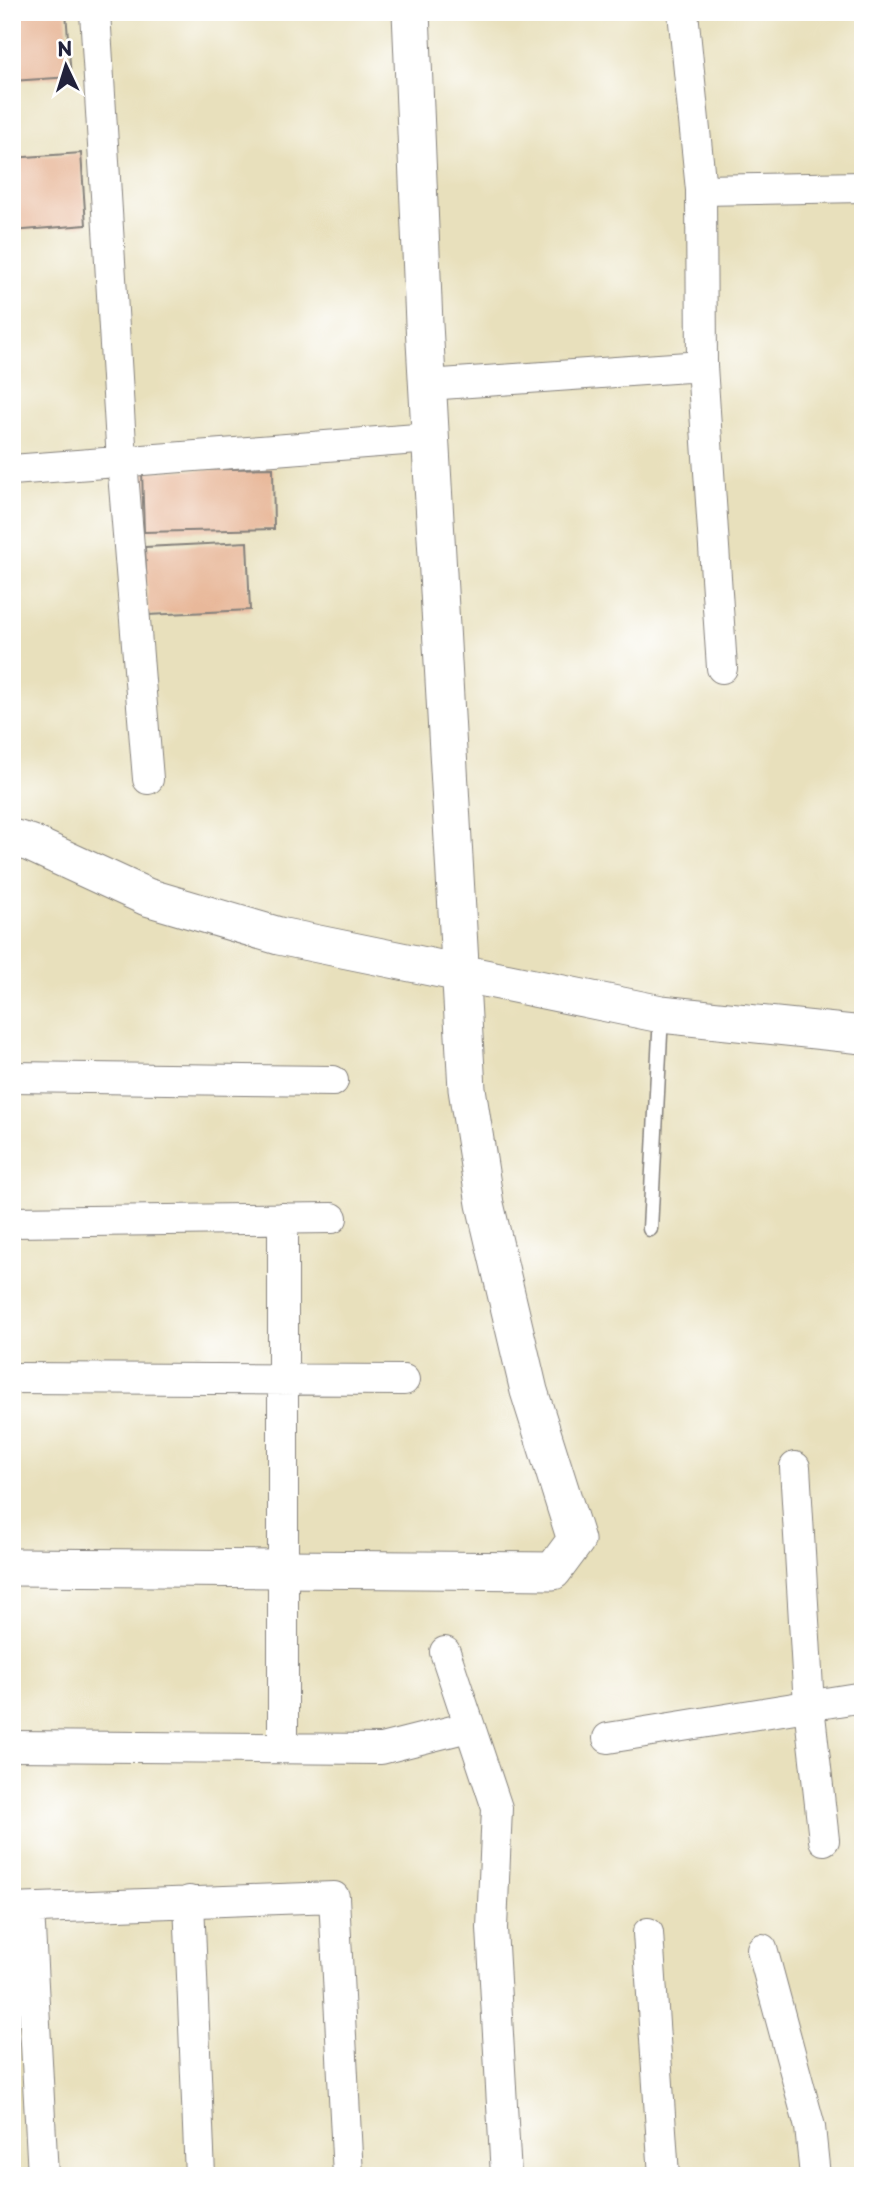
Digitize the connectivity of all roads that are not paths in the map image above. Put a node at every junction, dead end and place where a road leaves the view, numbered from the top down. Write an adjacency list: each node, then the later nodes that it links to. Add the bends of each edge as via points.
1 (95, 12): 9 (street)
2 (411, 12): 7 (street)
3 (683, 12): 5 (street)
4 (863, 187): 5 (street)
5 (701, 190): 6 (street)
6 (702, 366): 7 (street); 11 (street)
7 (427, 385): 8 (street)
8 (430, 438): 9 (street); 14 (street)
9 (122, 461): 10 (street); 12 (street)
10 (12, 470)
11 (722, 668)
12 (148, 779)
13 (12, 838): 14 (street, via 160,901 279,936)
14 (460, 975): 15 (street); 28 (street, via 467,1088 485,1204 528,1391 576,1539 553,1571)
15 (661, 1014): 16 (street); 22 (lane)
16 (863, 1035)
17 (12, 1077): 18 (street)
18 (333, 1081)
19 (284, 1218): 20 (street); 21 (street); 24 (street)
20 (332, 1218)
21 (12, 1222)
22 (650, 1229)
23 (12, 1378): 24 (street)
24 (283, 1379): 25 (street); 28 (street)
25 (404, 1380)
26 (795, 1467): 31 (street)
27 (12, 1567): 28 (street)
28 (283, 1569): 35 (street)
29 (445, 1652): 32 (street)
30 (863, 1697): 31 (street)
31 (809, 1706): 33 (street); 36 (street)
32 (468, 1727): 35 (street, via 382,1749); 44 (street, via 497,1808 492,1928)
33 (608, 1738)
34 (12, 1746): 35 (street)
35 (284, 1748)
36 (824, 1840)
37 (189, 1901): 38 (street); 42 (street); 43 (street, via 334,1897)
38 (21, 1909): 41 (street)
39 (648, 1933): 45 (street)
40 (762, 1949): 46 (street, via 810,2127)
41 (43, 2176)
42 (200, 2176)
43 (348, 2176)
44 (506, 2176)
45 (664, 2176)
46 (815, 2176)

